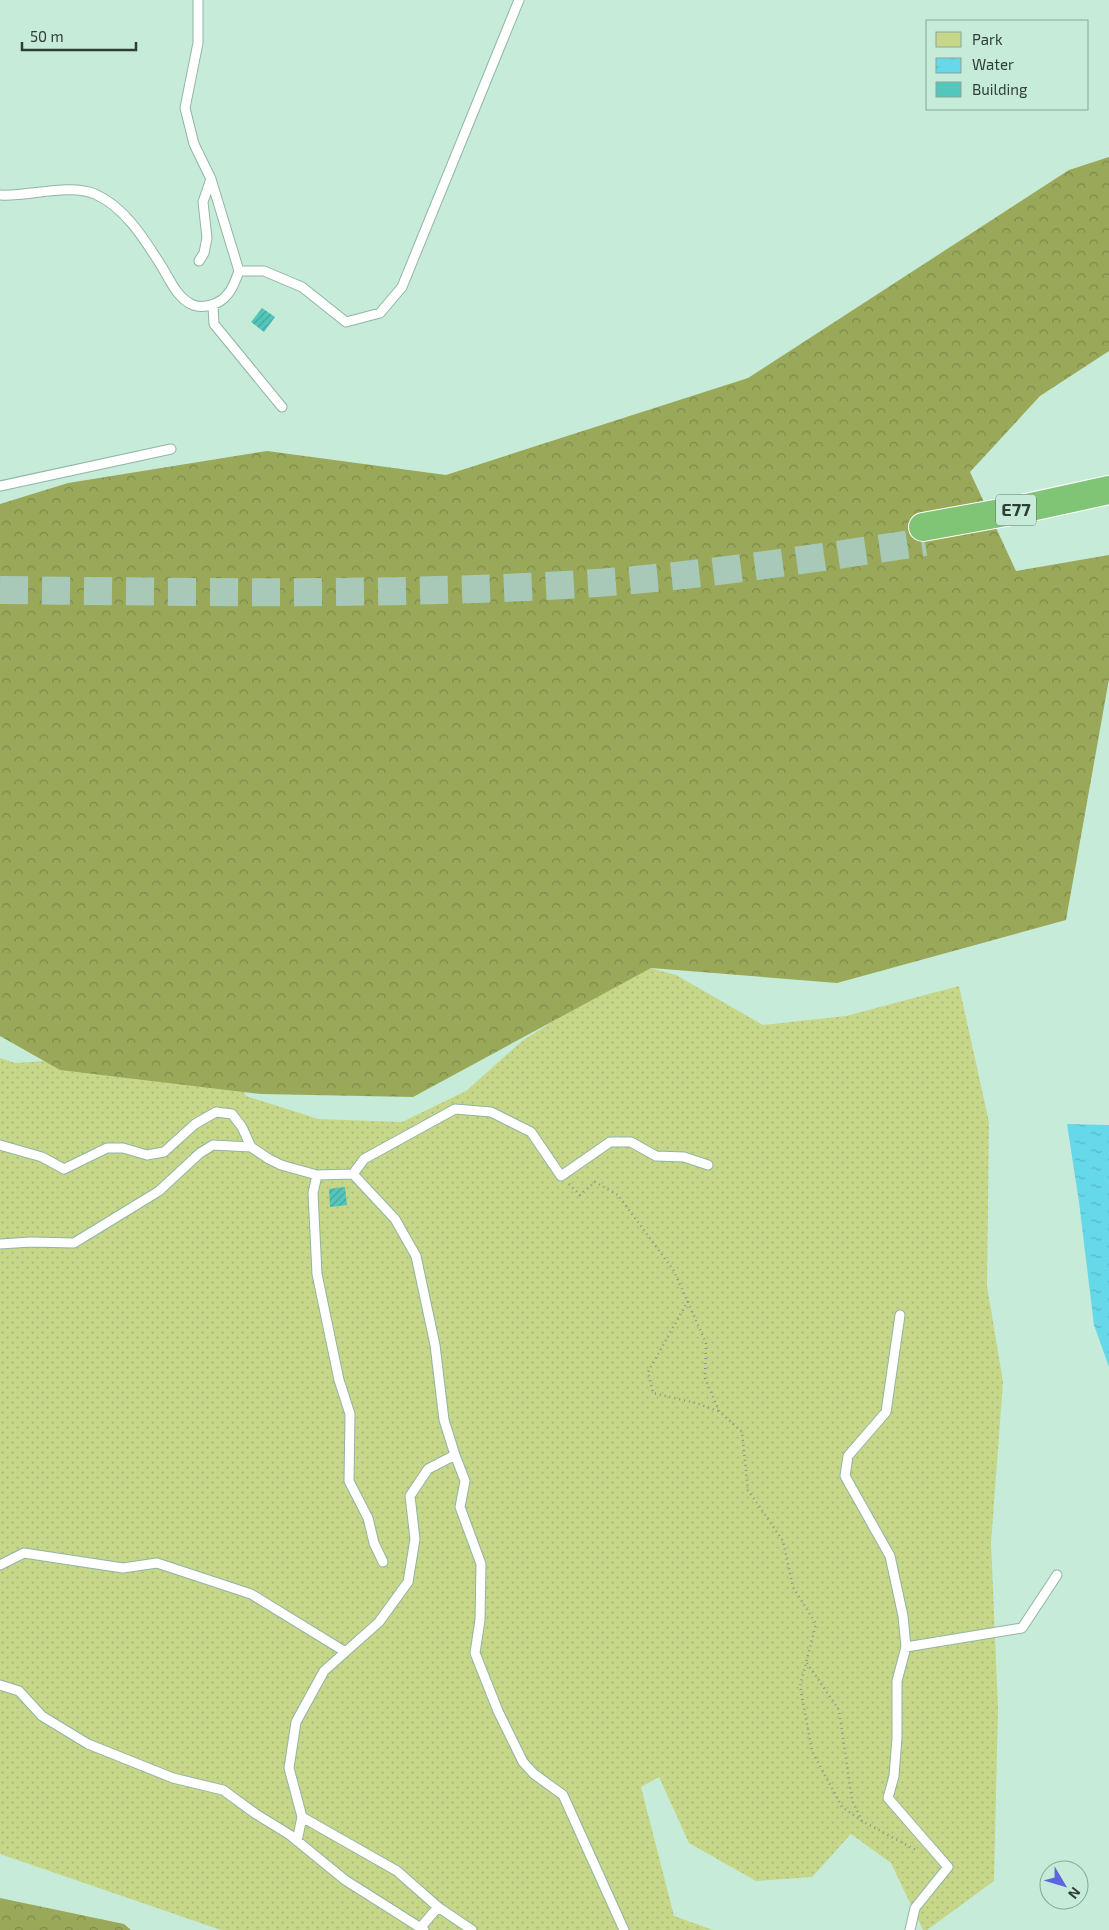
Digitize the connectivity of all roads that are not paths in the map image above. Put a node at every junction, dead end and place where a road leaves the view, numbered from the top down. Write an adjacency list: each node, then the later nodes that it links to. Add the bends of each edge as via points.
1 (198, 0): 3 (lane, via 198,44 185,108 194,144)
2 (519, 0): 6 (lane, via 402,287 380,313 346,322 302,287 264,271)
3 (211, 179): 5 (lane, via 203,202 207,238); 6 (lane)
4 (0, 195): 7 (lane, via 81,190 96,194 130,221 182,297 193,305)
5 (199, 261)
6 (239, 272): 7 (lane, via 228,295)
7 (212, 306): 8 (lane, via 214,324)
8 (282, 406)
9 (171, 449): 10 (lane)
10 (0, 486)
11 (1109, 490): 12 (highway, E77, via 1016,510 924,535)
12 (1109, 504)
13 (0, 1145): 14 (lane, via 42,1157 64,1169 107,1148 124,1148 147,1155 164,1152 195,1124 216,1112 232,1114)
14 (251, 1147): 17 (lane, via 281,1165); 18 (lane, via 213,1145 200,1153 159,1192 74,1243)
15 (708, 1165): 16 (lane, via 684,1157 656,1156 631,1142 610,1142 561,1176 530,1132 491,1112 455,1109 364,1159)
16 (353, 1174): 17 (lane); 20 (lane, via 396,1219 416,1256 435,1344 444,1420)
17 (317, 1175): 21 (lane, via 313,1193 317,1274 339,1380 350,1414 349,1481 368,1518 374,1544)
18 (0, 1244)
19 (900, 1316): 24 (lane, via 886,1412 848,1456 845,1476 890,1556)
20 (455, 1455): 25 (lane, via 428,1469 410,1496 415,1540 408,1582 379,1622); 32 (lane, via 465,1481 460,1507 481,1564 480,1620 475,1653 523,1762 563,1795)
21 (383, 1562)
22 (0, 1565): 25 (lane, via 24,1552 123,1568 157,1562 251,1594)
23 (1057, 1575): 24 (lane, via 1022,1628)
24 (906, 1647): 33 (lane, via 897,1681 894,1767 888,1798 948,1867 915,1908)
25 (344, 1651): 27 (lane, via 324,1670 296,1722 289,1768)
26 (0, 1685): 28 (lane, via 19,1691 42,1716 88,1744 173,1778 223,1790)
27 (302, 1817): 28 (lane); 29 (lane, via 397,1871)
28 (297, 1841): 30 (lane, via 345,1880)
29 (438, 1907): 30 (lane); 31 (lane)
30 (423, 1929)
31 (472, 1930)
32 (624, 1930)
33 (910, 1930)

